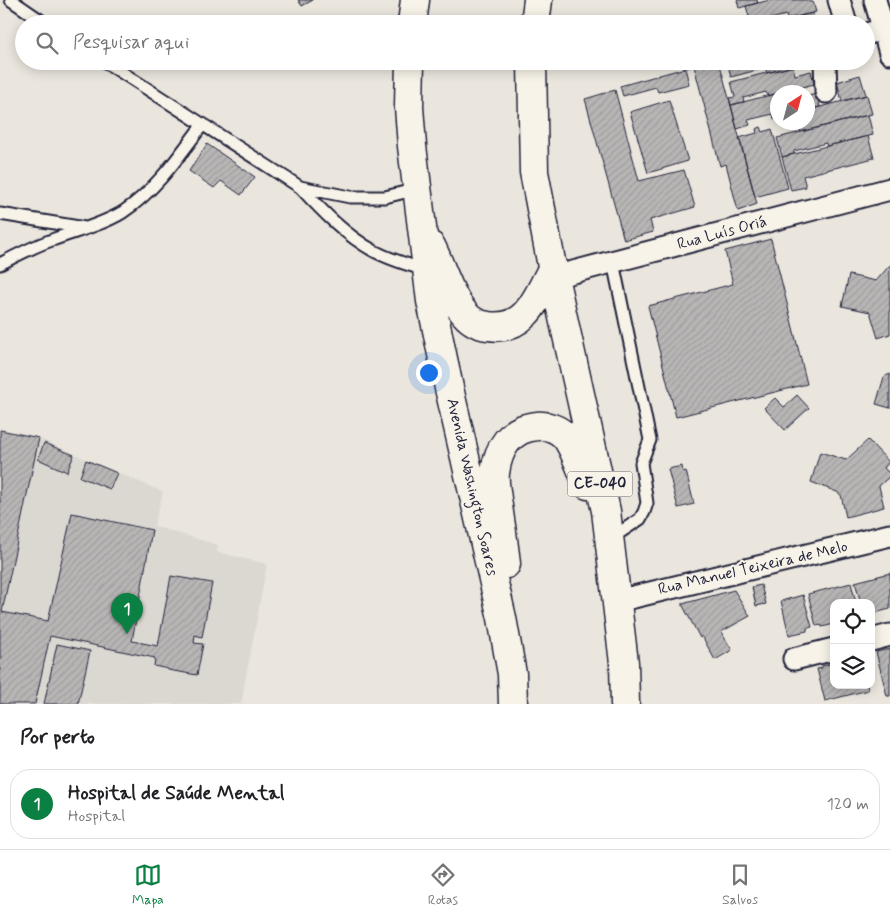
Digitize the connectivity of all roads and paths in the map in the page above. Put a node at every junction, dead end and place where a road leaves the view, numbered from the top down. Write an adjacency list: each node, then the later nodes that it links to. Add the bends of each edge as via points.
1 (11, 0): 6 (lane)
2 (415, 0): 7 (highway)
3 (538, 0): 8 (highway)
4 (839, 0): 9 (street)
5 (876, 0): 10 (street)
6 (33, 15)
7 (413, 15)
8 (536, 15)
9 (843, 15)
10 (875, 32): 11 (street)
11 (890, 53)
12 (118, 70): 17 (lane)
13 (410, 70): 19 (highway, Avenida Washington Soares, via 408,107)
14 (532, 70): 27 (highway, CE-040, via 534,172)
15 (824, 70): 16 (street)
16 (826, 92)
17 (202, 124): 18 (lane); 23 (lane, via 161,178 137,202 122,213)
18 (300, 187): 19 (lane, via 350,197 385,196); 26 (lane, via 326,215 372,250)
19 (417, 189): 22 (highway, Avenida Washington Soares)
20 (890, 189): 24 (street, Rua Luís Oriá)
21 (0, 214): 23 (lane)
22 (421, 227): 26 (highway, Avenida Washington Soares); 27 (highway, via 452,292 473,322 500,328 517,322 536,300)
23 (86, 229): 25 (lane, via 52,240)
24 (613, 262): 27 (street, Rua Luís Oriá); 30 (lane, via 650,440 641,463 647,503 644,512 640,519)
25 (0, 264)
26 (426, 270): 32 (highway, Avenida Washington Soares, via 449,388)
27 (553, 272): 28 (highway, CE-040)
28 (606, 511): 30 (highway, CE-040); 32 (highway, via 588,484 565,436 549,426 526,427 515,432 498,458 495,475 507,576)
29 (890, 535): 31 (street, Rua Manuel Teixeira de Melo)
30 (610, 539): 31 (highway, CE-040)
31 (617, 601): 38 (highway, CE-040)
32 (502, 618): 37 (highway, Avenida Washington Soares, via 512,674)
33 (890, 635): 34 (street)
34 (875, 639)
35 (830, 651): 36 (street)
36 (794, 659)
37 (513, 704)
38 (625, 704)

